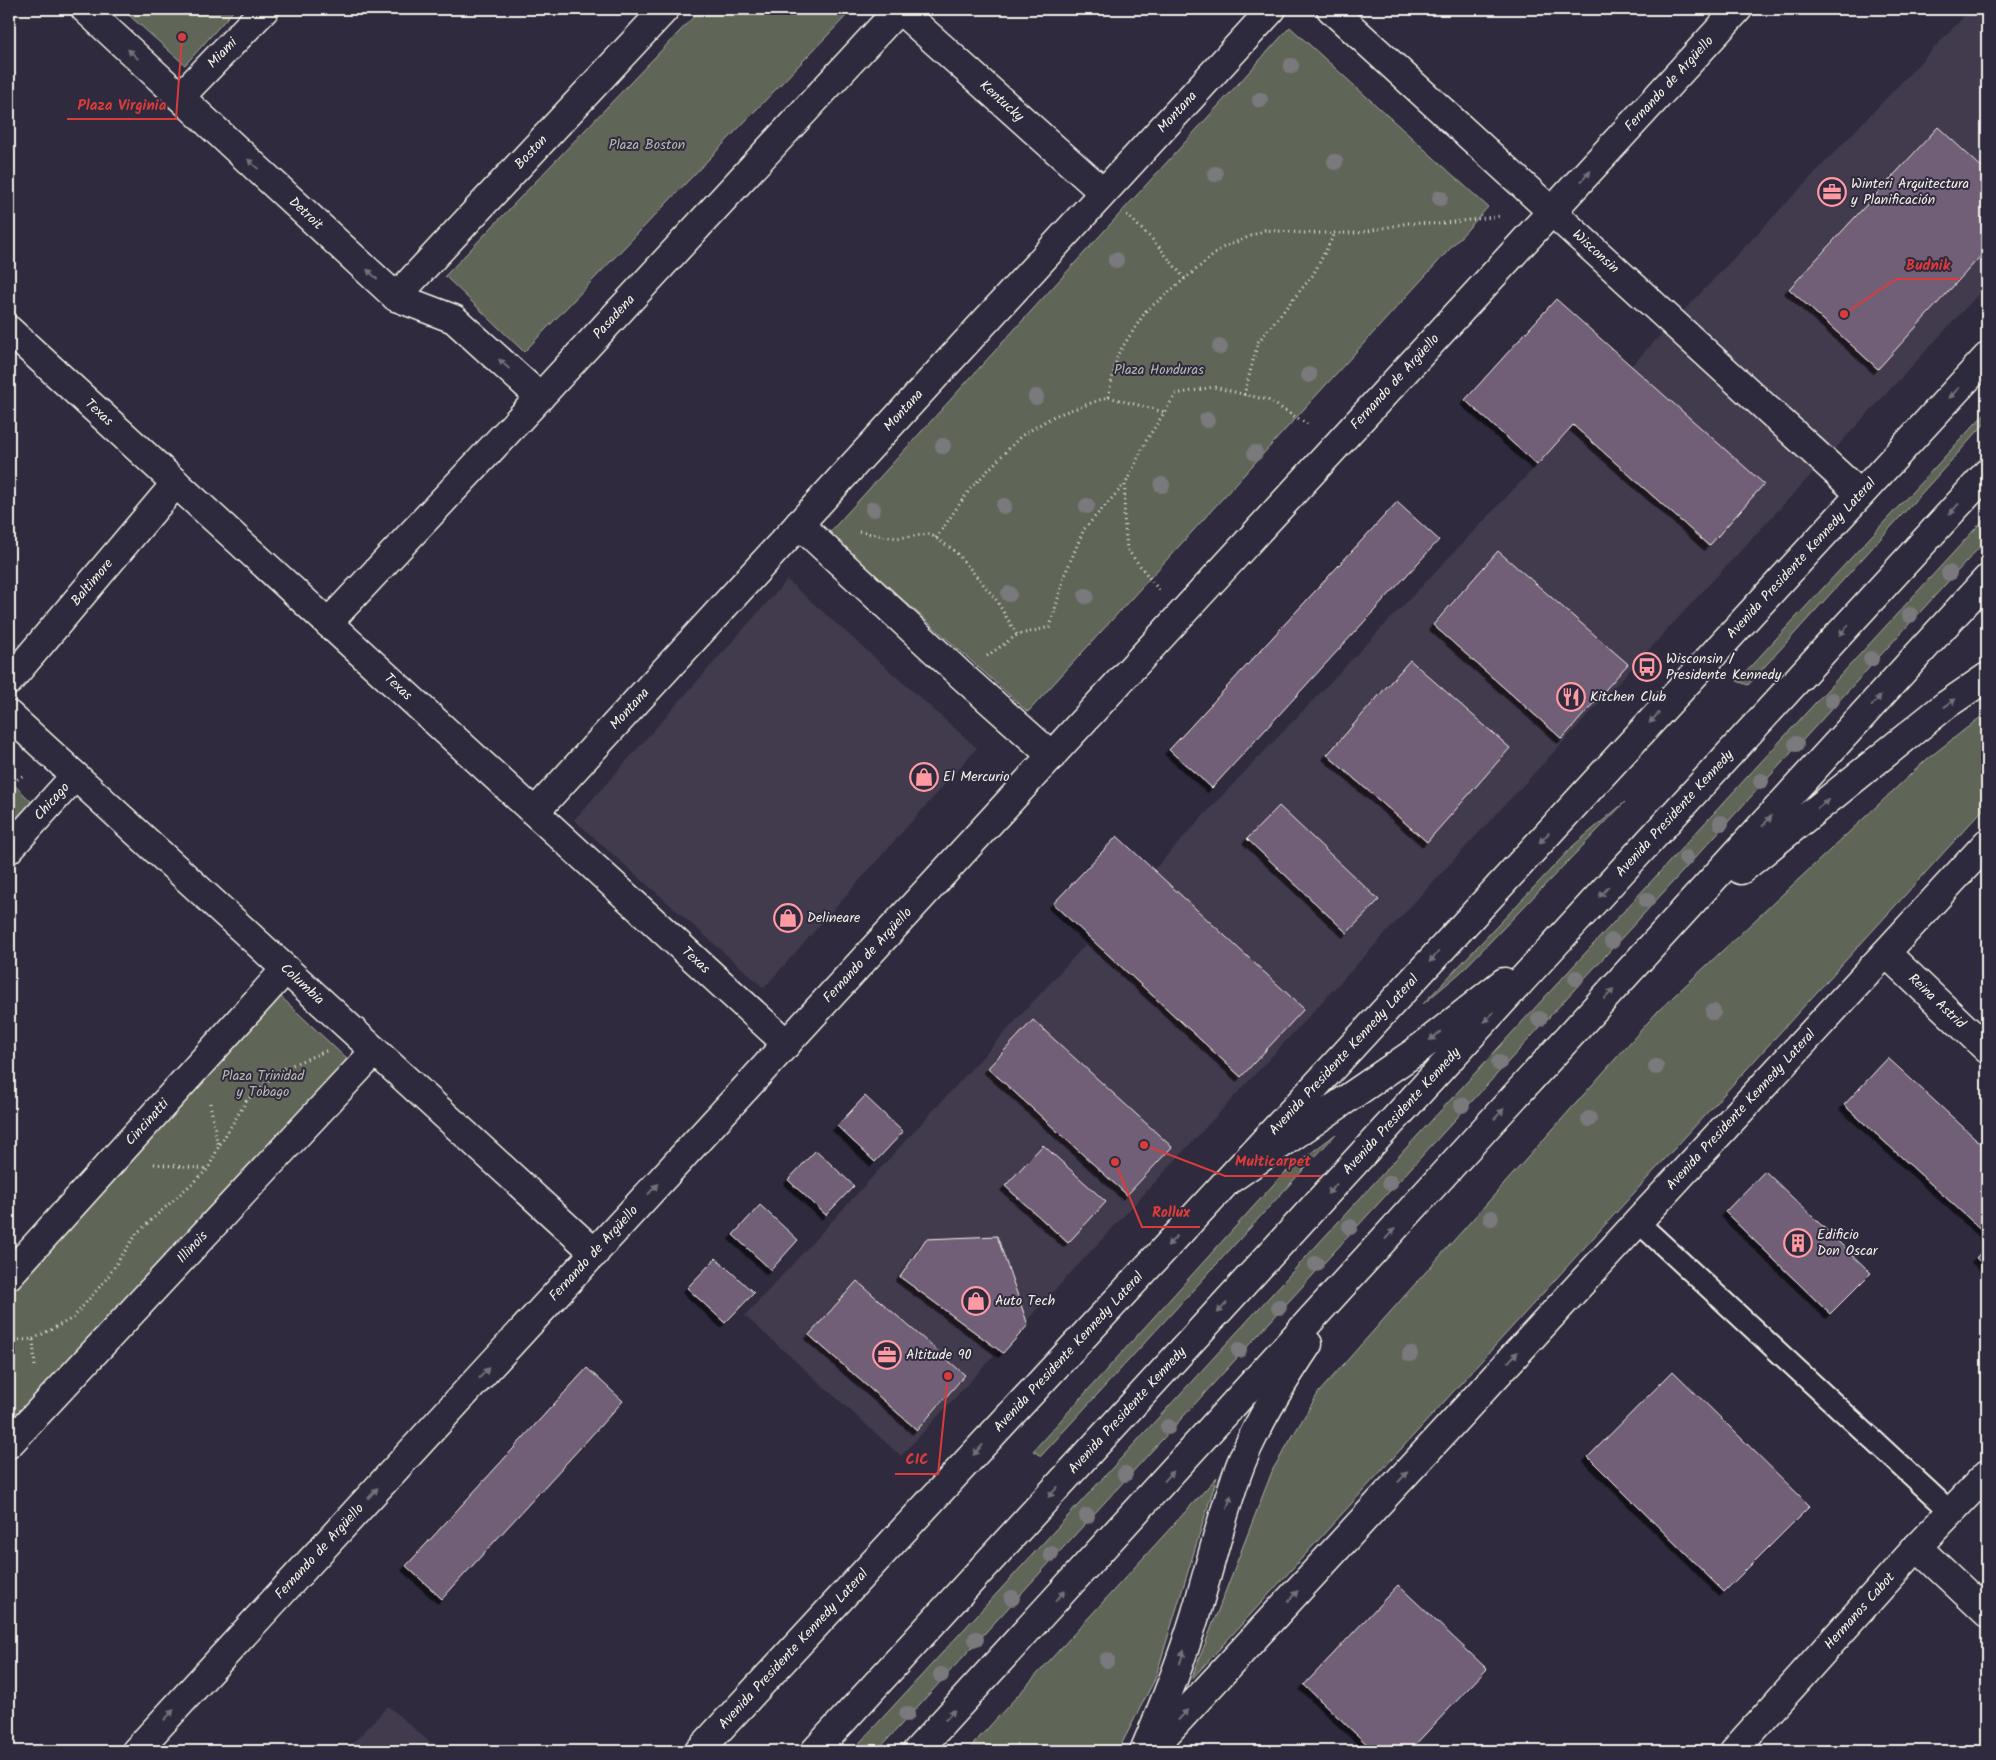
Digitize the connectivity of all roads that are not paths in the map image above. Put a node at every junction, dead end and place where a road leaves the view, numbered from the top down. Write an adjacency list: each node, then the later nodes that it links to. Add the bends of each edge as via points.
1 (85, 9): 8 (main road, Detroit, one-way to 1)
2 (265, 9): 8 (main road, Miami)
3 (665, 9): 11 (main road, Boston)
4 (899, 9): 9 (main road, Kentucky); 14 (main road, Pasadena)
5 (1272, 9): 9 (main road, Montana)
6 (1331, 9): 10 (main road, Wisconsin)
7 (1738, 9): 10 (main road, Fernando de Argüello, one-way to 7)
8 (180, 97): 11 (main road, Detroit, one-way to 8)
9 (1103, 192): 18 (main road, Montana)
10 (1553, 212): 17 (main road, Wisconsin); 24 (main road, Fernando de Argüello)
11 (396, 297): 14 (main road, Detroit, one-way to 11, via 454,319)
12 (9, 330): 16 (main road, Texas)
13 (1987, 357): 17 (main road, Avenida Presidente Kennedy Lateral, one-way to 17)
14 (540, 398): 20 (main road, Pasadena)
15 (1987, 473): 30 (main road, Avenida Presidente Kennedy, one-way to 30)
16 (176, 483): 20 (main road, Texas); 22 (main road, Baltimore)
17 (1860, 494): 36 (main road, Avenida Presidente Kennedy Lateral, one-way to 36)
18 (799, 524): 24 (main road); 26 (main road, Montana)
19 (1987, 579): 29 (main road, one-way to 19)
20 (328, 623): 26 (main road, Texas)
21 (1987, 677): 29 (main road, one-way to 21, via 1946,705)
22 (9, 682)
23 (9, 716): 25 (main road, Columbia)
24 (1052, 756): 33 (main road, Fernando de Argüello)
25 (75, 776): 28 (main road, Chicago); 32 (main road, Columbia)
26 (534, 812): 33 (main road, Texas)
27 (1987, 843): 31 (main road, Avenida Presidente Kennedy Lateral)
28 (9, 849)
29 (1675, 922): 39 (main road, one-way to 29)
30 (1570, 930): 36 (main road, one-way to 36, via 1415,1052); 48 (main road, Avenida Presidente Kennedy, one-way to 48)
31 (1886, 953): 35 (main road, Reina Astrid); 37 (main road, Avenida Presidente Kennedy Lateral)
32 (286, 970): 34 (main road, Columbia); 40 (main road, Cincinatti)
33 (787, 1044): 38 (main road, Fernando de Argüello, one-way to 33)
34 (368, 1045): 38 (main road, Columbia); 41 (main road, Illinois)
35 (1987, 1049)
36 (1229, 1180): 47 (main road, Avenida Presidente Kennedy Lateral, one-way to 47)
37 (1638, 1222): 43 (lane); 51 (main road, Avenida Presidente Kennedy Lateral, one-way to 37)
38 (595, 1253): 46 (main road, Fernando de Argüello, one-way to 38)
39 (1357, 1270): 49 (main road, one-way to 39); 50 (main road, one-way to 39, via 1172,1687 1236,1476 1285,1378)
40 (9, 1275)
41 (9, 1444)
42 (1987, 1474): 43 (main road, Hermanos Cabot)
43 (1951, 1512): 44 (main road, Hermanos Cabot)
44 (1917, 1547): 45 (main road); 52 (main road, Hermanos Cabot)
45 (1987, 1613)
46 (136, 1751)
47 (699, 1751)
48 (815, 1751)
49 (916, 1751)
50 (1144, 1751)
51 (1150, 1751)
52 (1734, 1751)

